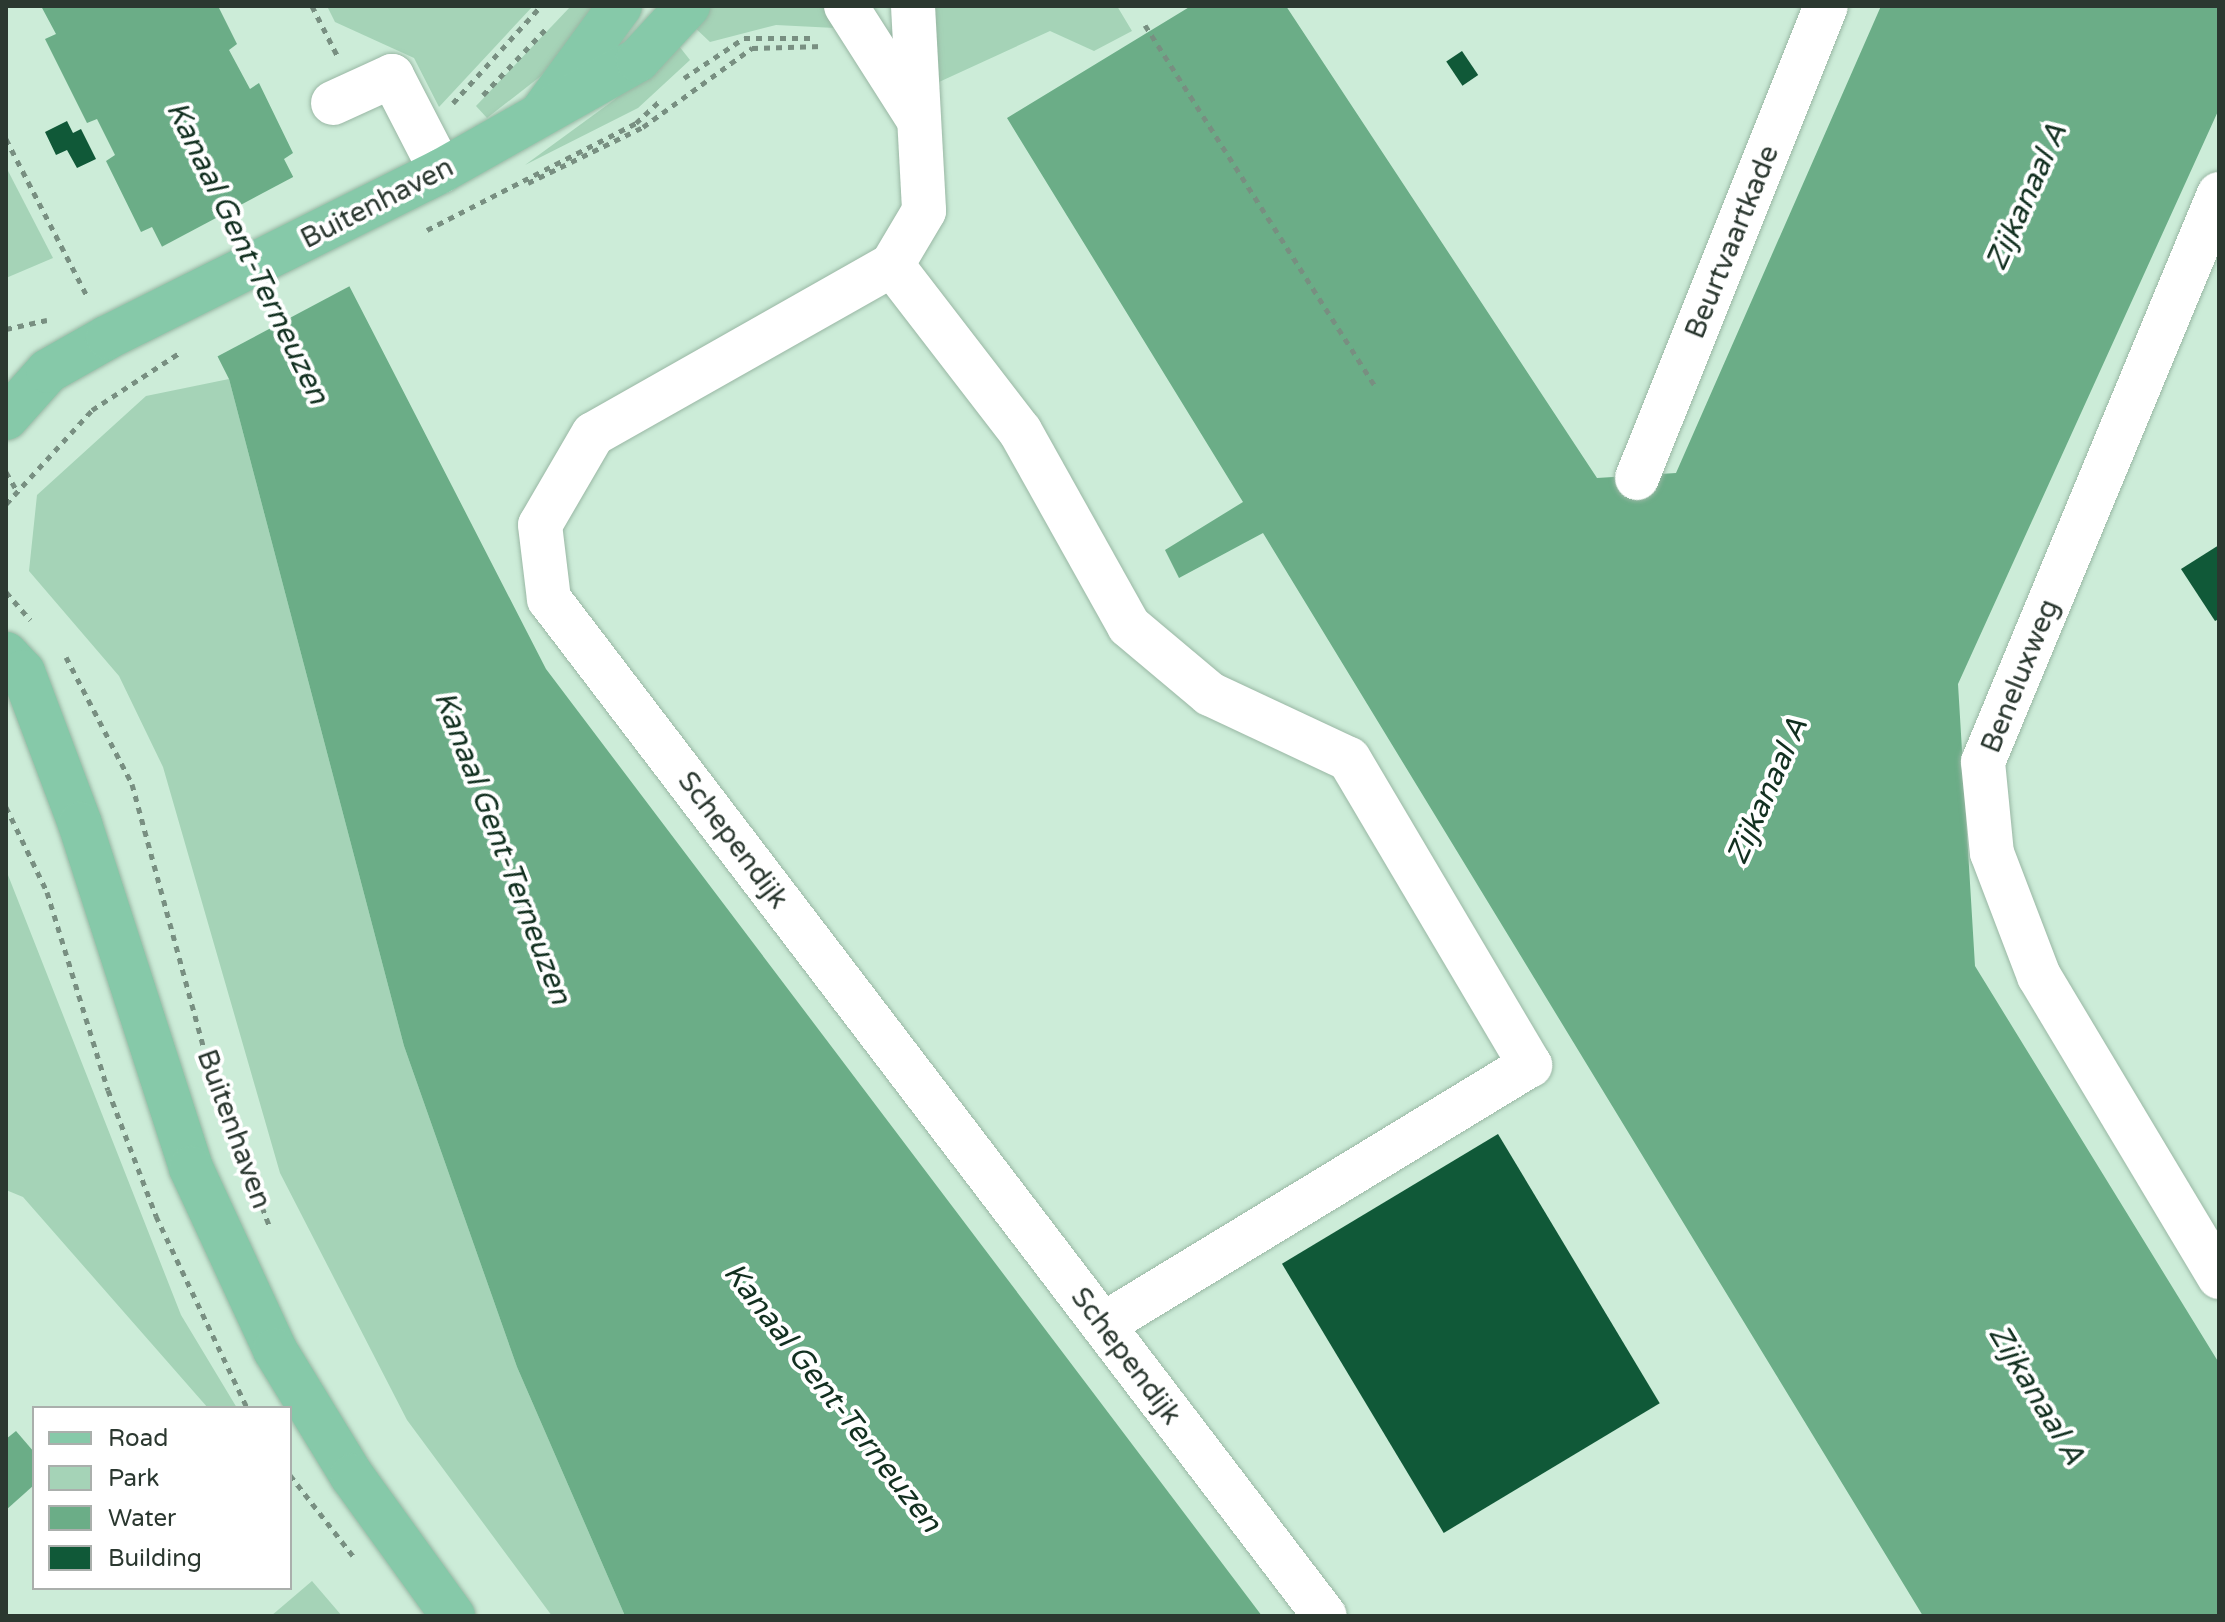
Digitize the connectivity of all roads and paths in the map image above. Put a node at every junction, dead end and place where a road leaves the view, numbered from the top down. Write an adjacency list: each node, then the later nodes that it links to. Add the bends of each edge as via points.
1 (312, 6): 9 (path)
2 (541, 6): 12 (path, via 443,114)
3 (620, 6): 10 (main road, Buitenhaven)
4 (688, 6): 10 (main road, Buitenhaven, via 638,60)
5 (913, 6): 11 (street, Schependijk)
6 (1826, 6): 24 (street, Beurtvaartkade)
7 (860, 22): 11 (street, Schependijk); 16 (path, via 847,47 752,48 643,127)
8 (1145, 25): 21 (path)
9 (345, 98): 12 (street, via 392,76)
10 (534, 122): 14 (main road, Buitenhaven)
11 (921, 124): 17 (street, Schependijk, via 924,211)
12 (419, 129): 14 (street)
13 (6, 139): 18 (path)
14 (441, 171): 20 (main road, Buitenhaven)
15 (2219, 194): 35 (street, Beneluxweg, via 1983,762 1992,853 2039,976)
16 (447, 221)
17 (892, 265): 36 (street, Schependijk, via 593,434 540,525 549,599); 36 (street, via 1020,431 1129,626 1210,694 1349,759 1530,1065)
18 (94, 309)
19 (190, 346): 25 (path, via 92,410)
20 (27, 374): 22 (main road, Buitenhaven)
21 (1375, 386)
22 (6, 418)
23 (6, 472): 25 (path)
24 (1637, 478)
25 (16, 489): 26 (path)
26 (6, 504)
27 (33, 616): 28 (path)
28 (41, 626)
29 (58, 646): 34 (path, Buitenhaven, via 103,717 132,784 207,1061)
30 (6, 654): 32 (main road, Buitenhaven, via 23,672)
31 (6, 714): 32 (main road, Buitenhaven)
32 (46, 747): 40 (main road, Buitenhaven, via 80,824 191,1168 275,1350 352,1476)
33 (6, 807): 37 (path, via 47,892 108,1090 156,1216)
34 (274, 1239)
35 (2219, 1277)
36 (1103, 1325): 41 (street, Schependijk)
37 (246, 1406)
38 (292, 1478): 39 (path)
39 (362, 1568)
40 (453, 1616)
41 (1325, 1616)

